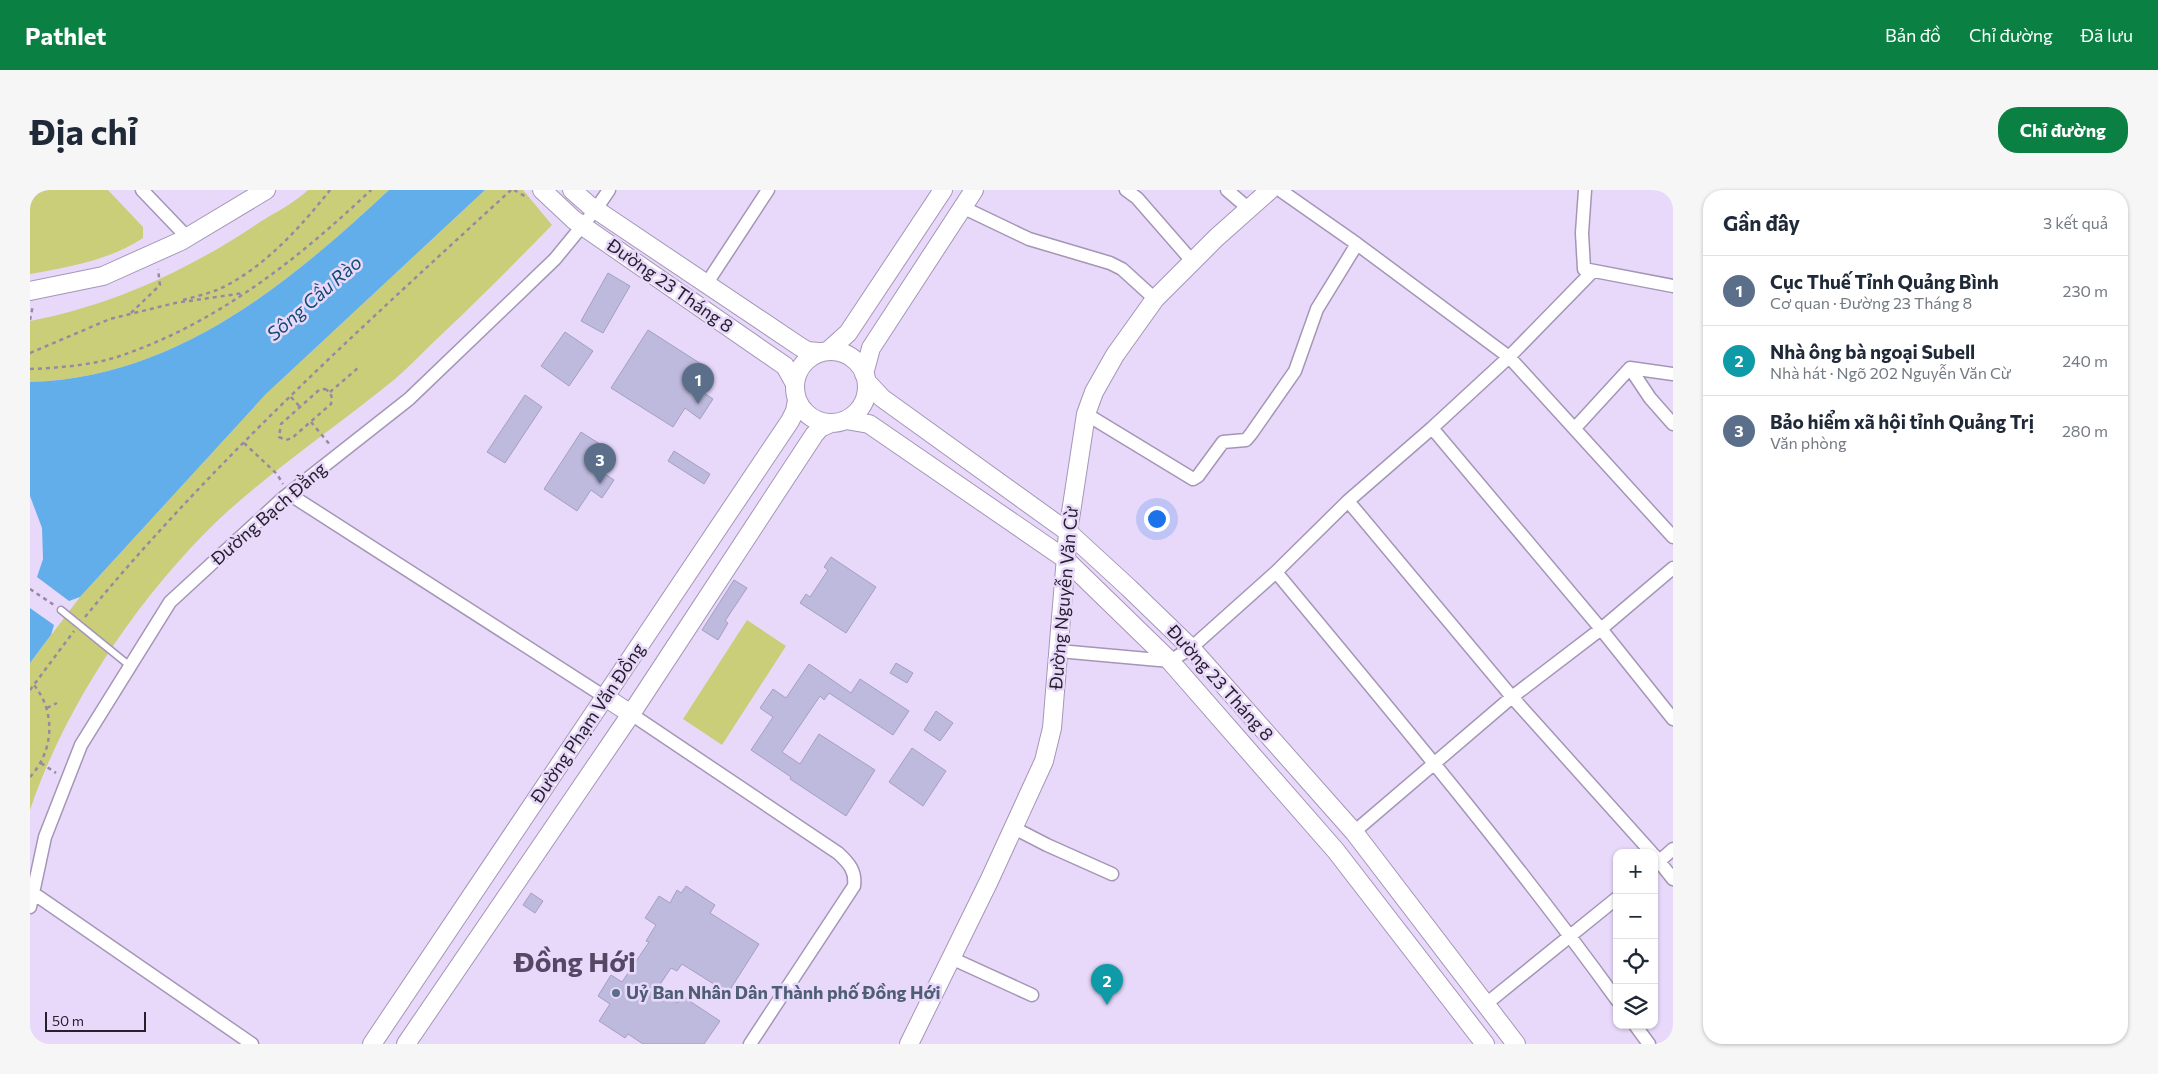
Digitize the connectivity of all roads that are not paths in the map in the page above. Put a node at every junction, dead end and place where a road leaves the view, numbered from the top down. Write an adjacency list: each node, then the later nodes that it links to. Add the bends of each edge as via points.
1 (142, 190): 18 (street)
2 (266, 190): 18 (street)
3 (542, 190): 17 (street, Đường 23 Tháng 8, via 560,210)
4 (572, 190): 15 (street, Đường 23 Tháng 8)
5 (609, 190): 15 (street, Đường Bạch Đằng)
6 (768, 190): 22 (street)
7 (943, 190): 26 (street, via 848,333)
8 (974, 190): 14 (street)
9 (1128, 190): 20 (street)
10 (1227, 190): 16 (street)
11 (1270, 190): 16 (street, Đường Nguyễn Văn Cừ)
12 (1280, 190): 19 (street)
13 (1585, 190): 21 (street, via 1584,269)
14 (962, 207): 25 (street, via 1028,239 1110,262); 30 (street, via 870,348)
15 (596, 209): 17 (street, Đường Bạch Đằng); 22 (street, Đường 23 Tháng 8)
16 (1249, 209): 20 (street, Đường Nguyễn Văn Cừ)
17 (582, 226): 31 (street, Đường 23 Tháng 8, via 786,366); 37 (street, Đường Bạch Đằng, via 555,258 409,399)
18 (187, 237): 24 (street, via 103,276)
19 (1357, 244): 27 (street); 32 (street, via 1317,309 1295,371 1246,440 1223,442 1194,479)
20 (1192, 261): 25 (street, Đường Nguyễn Văn Cừ)
21 (1592, 271): 23 (street); 27 (street)
22 (707, 283): 26 (street, Đường 23 Tháng 8, via 807,351)
23 (1673, 286)
24 (30, 291)
25 (1155, 299): 32 (street, Đường Nguyễn Văn Cừ, via 1115,355 1094,392)
26 (823, 351): 30 (street, via 844,352 855,359); 31 (street, via 801,365)
27 (1509, 357): 35 (street); 36 (street)
28 (1630, 368): 29 (street); 34 (street); 36 (street)
29 (1673, 374)
30 (865, 378): 33 (street, via 864,401 858,410); 39 (street, Đường 23 Tháng 8, via 882,398)
31 (796, 392): 33 (street, via 802,409 810,417 820,421); 50 (street, Đường Phạm Văn Đồng, via 795,411 790,421)
32 (1086, 414): 39 (street, Đường Nguyễn Văn Cừ)
33 (839, 421): 41 (street, Đường 23 Tháng 8, via 870,424); 52 (street, Đường Phạm Văn Đồng, via 820,428 814,435)
34 (1673, 424)
35 (1432, 428): 38 (street); 45 (street)
36 (1575, 428): 40 (street)
37 (289, 494): 49 (street, Đường Bạch Đằng, via 170,602); 50 (street)
38 (1348, 501): 43 (street); 51 (street)
39 (1068, 532): 41 (street, Đường Nguyễn Văn Cừ); 46 (street, Đường 23 Tháng 8)
40 (1673, 537)
41 (1064, 558): 47 (street, Đường Nguyễn Văn Cừ); 48 (street, Đường 23 Tháng 8)
42 (1673, 568): 45 (street)
43 (1276, 572): 46 (street); 54 (street)
44 (61, 610): 49 (lane)
45 (1601, 629): 51 (street); 53 (street)
46 (1191, 648): 48 (street); 56 (street, Đường 23 Tháng 8)
47 (1059, 651): 48 (street); 55 (street, Đường Nguyễn Văn Cừ, via 1052,728 1044,761)
48 (1170, 661): 77 (street, Đường 23 Tháng 8, via 1336,851)
49 (130, 666): 63 (street, Đường Bạch Đằng, via 81,745 45,837)
50 (605, 697): 52 (street); 73 (street, Đường Phạm Văn Đồng)
51 (1512, 697): 54 (street); 57 (street)
52 (631, 714): 74 (street, Đường Phạm Văn Đồng); 75 (street, via 838,853 854,870 854,886)
53 (1673, 719)
54 (1434, 762): 56 (street); 66 (street)
55 (1014, 828): 61 (street); 67 (street, Đường Nguyễn Văn Cừ)
56 (1354, 832): 70 (street, Đường 23 Tháng 8)
57 (1646, 849)
58 (1673, 849): 59 (street)
59 (1658, 857)
60 (1658, 862): 62 (street)
61 (1112, 874)
62 (1673, 879)
63 (33, 893): 65 (street, Đường Bạch Đằng); 72 (street)
64 (1613, 901): 66 (street)
65 (30, 907)
66 (1571, 936): 68 (street); 70 (street)
67 (951, 958): 69 (street); 76 (street, Đường Nguyễn Văn Cừ)
68 (1613, 994)
69 (1032, 995)
70 (1486, 1004): 78 (street, Đường 23 Tháng 8)
71 (1638, 1029): 79 (street)
72 (252, 1044)
73 (372, 1044)
74 (406, 1044)
75 (750, 1044)
76 (909, 1044)
77 (1485, 1044)
78 (1516, 1044)
79 (1649, 1044)

